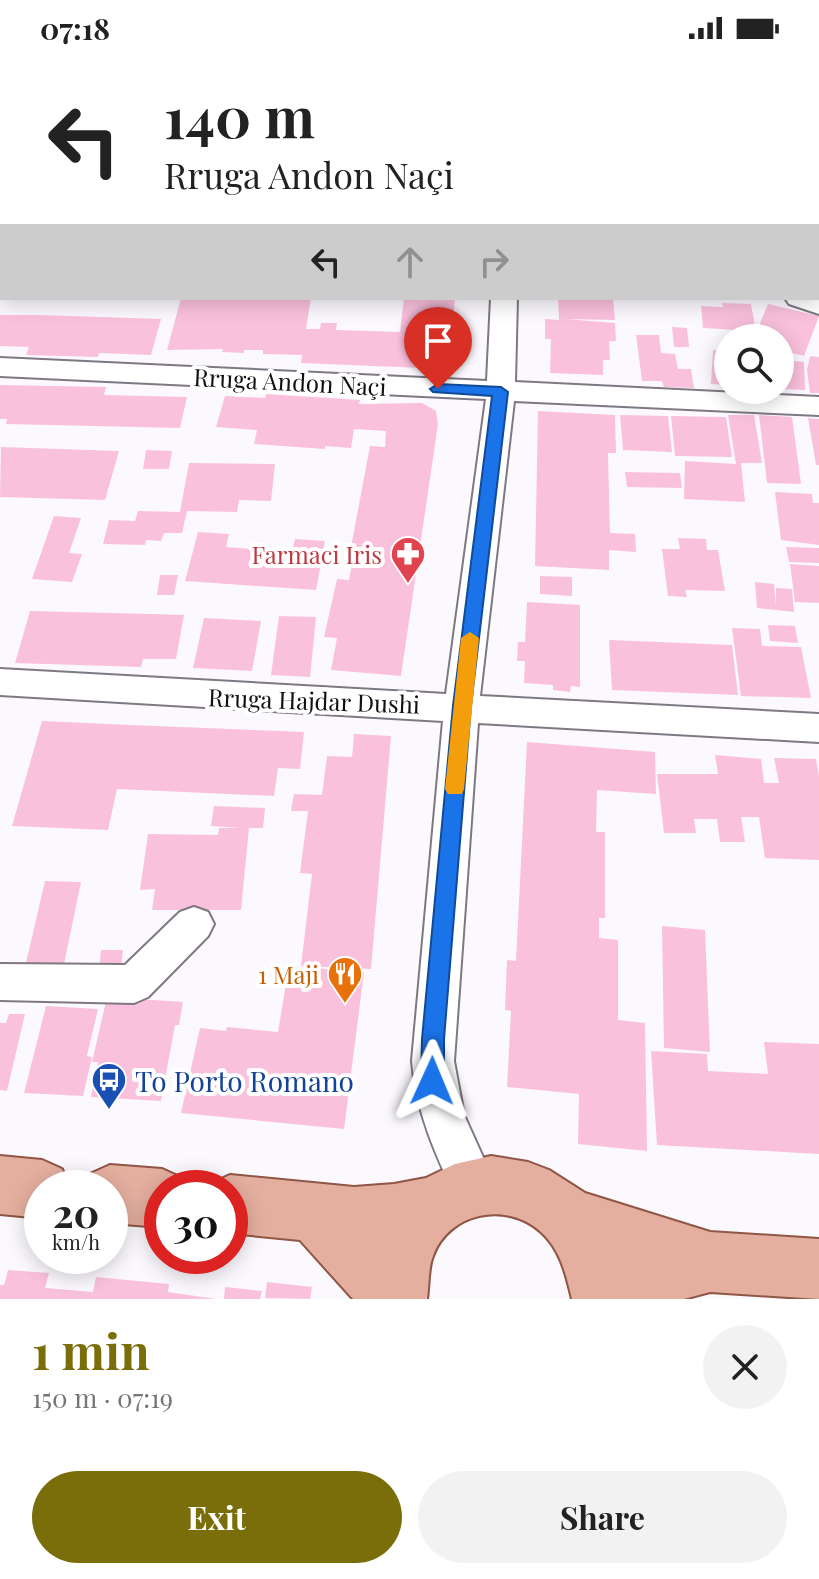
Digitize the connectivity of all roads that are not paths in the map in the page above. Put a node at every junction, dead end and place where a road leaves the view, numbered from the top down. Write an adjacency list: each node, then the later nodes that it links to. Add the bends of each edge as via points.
1 (504, 300): 3 (street)
2 (0, 367): 3 (street, Rruga Andon Naçi)
3 (501, 392): 4 (street, Rruga Andon Naçi); 6 (street)
4 (819, 406)
5 (0, 682): 6 (street, Rruga Hajdar Dushi)
6 (462, 706): 7 (street, Rruga Hajdar Dushi); 12 (street, via 432,1081 445,1130)
7 (819, 728)
8 (194, 924): 9 (street, via 134,984)
9 (0, 982)
10 (0, 1185): 11 (main road)
11 (24, 1187)
12 (452, 1196): 14 (main road, via 394,1213); 15 (main road, via 508,1184 542,1196); 19 (main road, via 408,1236 396,1273)
13 (248, 1206): 14 (main road)
14 (316, 1214): 18 (main road)
15 (570, 1218): 16 (main road); 20 (main road, via 588,1243)
16 (710, 1262): 17 (main road); 21 (main road, via 638,1282)
17 (819, 1269)
18 (388, 1299)
19 (397, 1299)
20 (602, 1299)
21 (611, 1299)

